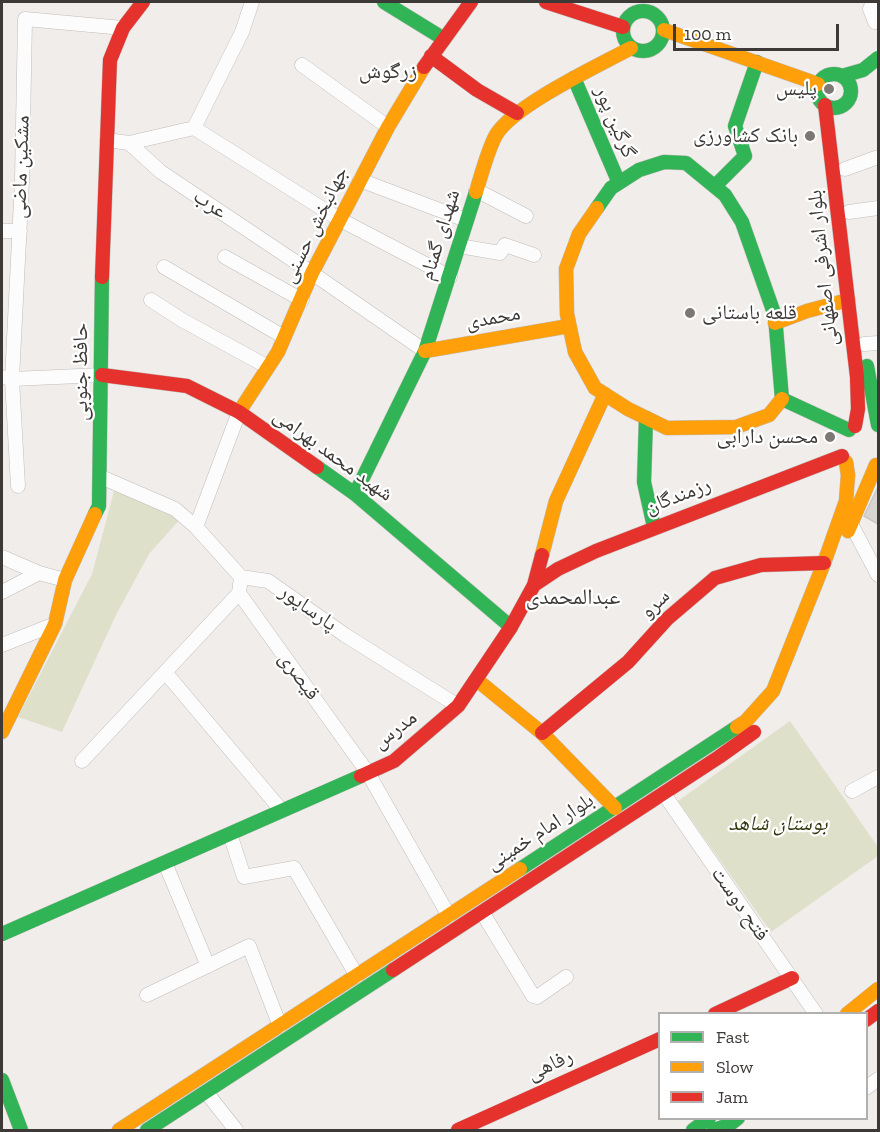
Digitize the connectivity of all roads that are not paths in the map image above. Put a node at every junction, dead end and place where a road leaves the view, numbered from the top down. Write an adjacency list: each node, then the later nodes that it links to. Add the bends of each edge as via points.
1 (143, 2): 12 (street, حافظ جنوبی)
2 (252, 2): 28 (street, via 242,32)
3 (384, 2): 14 (street)
4 (471, 2): 14 (street, جهانبخش حسنی)
5 (546, 2): 8 (street)
6 (661, 2): 9 (street)
7 (873, 2): 10 (street, via 870,9)
8 (571, 6): 11 (street)
9 (651, 12): 11 (street, via 639,11); 13 (street, via 660,19)
10 (875, 22)
11 (623, 27): 15 (street)
12 (123, 28): 29 (street, حافظ جنوبی, via 110,60); 43 (street, مشکین ماضی, via 25,19)
13 (664, 30): 15 (street, via 662,42 653,50); 18 (street)
14 (444, 39): 16 (street, جهانبخش حسنی)
15 (631, 48): 22 (street, شهدای گمنام)
16 (431, 56): 26 (street); 27 (street, جهانبخش حسنی)
17 (879, 58): 21 (street, via 863,70)
18 (757, 62): 23 (street); 35 (street, via 735,126 745,156)
19 (302, 65): 27 (street)
20 (879, 71): 24 (street)
21 (842, 76): 23 (street, via 826,76); 24 (street)
22 (574, 78): 26 (street, شهدای گمنام); 34 (street, گرگین پور)
23 (818, 84): 25 (street, via 818,95)
24 (851, 93): 25 (street, via 847,102)
25 (832, 106): 32 (street, بلوار اشرفی اصفهانی); 52 (street, بلوار اشرفی اصفهانی)
26 (517, 113): 36 (street, شهدای گمنام, via 496,135)
27 (388, 127): 33 (street, جهانبخش حسنی)
28 (194, 128): 30 (street); 40 (street)
29 (107, 140): 30 (street); 60 (street, حافظ جنوبی)
30 (129, 143): 48 (street, عرب, via 161,172)
31 (879, 157): 32 (street)
32 (845, 169): 38 (street, بلوار اشرفی اصفهانی)
33 (360, 180): 40 (street, جهانبخش حسنی); 41 (street)
34 (619, 183): 35 (street, via 639,170 664,162 686,162); 54 (street, via 579,234 566,269)
35 (715, 186): 53 (street, via 742,222)
36 (476, 190): 39 (street); 41 (street, شهدای گمنام)
37 (879, 208): 38 (street)
38 (849, 212): 56 (street, بلوار اشرفی اصفهانی)
39 (526, 216)
40 (339, 219): 48 (street, جهانبخش حسنی); 49 (street)
41 (466, 220): 44 (street, شهدای گمنام)
42 (2, 231): 43 (street)
43 (20, 231): 61 (street, مشکین ماضی)
44 (459, 246): 45 (street, via 500,253 505,245); 49 (street, شهدای گمنام)
45 (534, 255)
46 (225, 257): 51 (street)
47 (164, 267): 55 (street)
48 (312, 273): 51 (street, جهانبخش حسنی); 58 (street, عرب)
49 (450, 277): 58 (street, شهدای گمنام)
50 (151, 300): 59 (street)
51 (302, 300): 55 (street, جهانبخش حسنی)
52 (848, 300): 53 (street); 67 (street, بلوار اشرفی اصفهانی, via 857,377 858,409)
53 (775, 323): 63 (street)
54 (569, 326): 58 (street, محمدی); 62 (street, via 575,352 595,388)
55 (284, 337): 59 (street, جهانبخش حسنی)
56 (864, 344): 57 (street); 66 (street, بلوار اشرفی اصفهانی)
57 (879, 344)
58 (425, 351): 73 (street, شهدای گمنام)
59 (268, 367): 64 (street, جهانبخش حسنی)
60 (102, 375): 61 (street); 64 (street, شهید محمد بهرامی, via 187,386); 71 (street, حافظ جنوبی)
61 (7, 378): 72 (street, مشکین ماضی)
62 (605, 394): 65 (street); 83 (street, مدرس, via 556,501)
63 (782, 399): 65 (street, via 769,415 736,427 667,428); 67 (street)
64 (239, 412): 73 (street, شهید محمد بهرامی); 75 (street)
65 (646, 418): 76 (street, via 644,482)
66 (879, 425)
67 (852, 428): 68 (street, via 870,426); 69 (street, بلوار اشرفی اصفهانی, via 841,442)
68 (879, 432)
69 (844, 459): 70 (street, via 863,470); 76 (street, رزمندگان); 78 (street, بلوار امام خمینی, via 848,476 846,501)
70 (877, 464): 74 (street, بلوار امام خمینی)
71 (100, 477): 75 (street, via 175,509); 82 (street, حافظ جنوبی, via 99,506)
72 (18, 486)
73 (355, 494): 87 (street, شهید محمد بهرامی)
74 (851, 524): 80 (street); 98 (street, بلوار امام خمینی, via 785,697 756,730)
75 (196, 527): 81 (street)
76 (654, 527): 83 (street, رزمندگان, via 582,557)
77 (2, 557): 79 (street)
78 (824, 563): 93 (street, سرو, via 761,565 715,578 667,619 628,662); 99 (street, بلوار امام خمینی, via 780,676 763,704 746,721)
79 (39, 573): 82 (street); 84 (street)
80 (879, 575)
81 (241, 577): 85 (street); 91 (street, پارساپور, via 268,580 345,635)
82 (65, 580): 86 (street, حافظ جنوبی)
83 (534, 585): 87 (street, مدرس)
84 (2, 592)
85 (239, 593): 89 (street); 95 (street, قیصری)
86 (55, 624): 88 (street); 92 (street, حافظ جنوبی)
87 (512, 627): 90 (street, مدرس)
88 (2, 645)
89 (165, 672): 94 (street); 100 (street)
90 (477, 680): 91 (street, مدرس); 93 (street)
91 (458, 706): 95 (street, مدرس, via 394,761)
92 (2, 732)
93 (542, 733): 99 (street)
94 (82, 762)
95 (368, 773): 100 (street, مدرس); 104 (street, قیصری)
96 (879, 777): 97 (street)
97 (852, 791)
98 (664, 794): 103 (street, بلوار امام خمینی); 109 (street, فتح دوست)
99 (615, 808): 104 (street, بلوار امام خمینی)
100 (282, 811): 101 (street, مدرس)
101 (230, 834): 102 (street, مدرس); 107 (street, via 244,877 294,868)
102 (165, 862): 105 (street, مدرس); 106 (street)
103 (482, 912): 108 (street, via 534,996); 118 (street, بلوار امام خمینی)
104 (449, 916): 107 (street, بلوار امام خمینی)
105 (2, 934)
106 (208, 966): 111 (street); 115 (street, via 249,946)
107 (357, 976): 115 (street, بلوار امام خمینی)
108 (566, 977)
109 (792, 978): 112 (street); 113 (street, فتح دوست)
110 (879, 989): 114 (street)
111 (147, 995)
112 (719, 1012)
113 (815, 1012)
114 (850, 1012)
115 (280, 1026): 122 (street, بلوار امام خمینی)
116 (658, 1040): 125 (street, رفاهی)
117 (2, 1080): 121 (street)
118 (206, 1092): 123 (street, بلوار امام خمینی); 124 (street)
119 (708, 1120): 126 (street)
120 (736, 1120): 127 (street)
121 (21, 1131)
122 (119, 1131)
123 (147, 1131)
124 (236, 1131)
125 (458, 1131)
126 (693, 1131)
127 (714, 1131)

